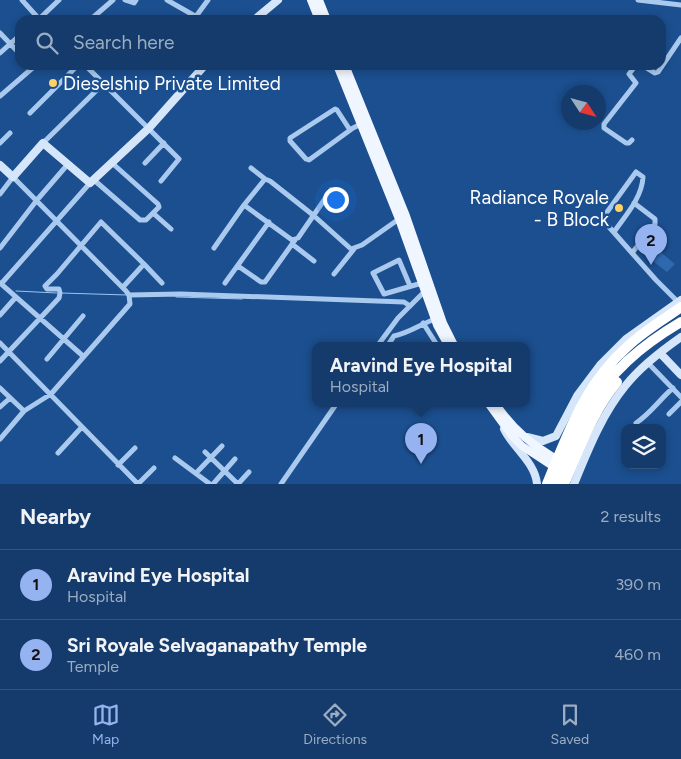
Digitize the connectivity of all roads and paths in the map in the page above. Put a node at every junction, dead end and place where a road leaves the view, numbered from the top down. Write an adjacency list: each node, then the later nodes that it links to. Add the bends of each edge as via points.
1 (22, 0): 13 (street)
2 (59, 0): 14 (street)
3 (113, 0): 15 (street)
4 (125, 0): 5 (street, via 134,3)
5 (136, 0)
6 (167, 0): 16 (street)
7 (208, 0): 17 (street)
8 (278, 0): 18 (street)
9 (311, 0): 19 (main road)
10 (318, 0): 20 (main road)
11 (638, 0): 12 (street)
12 (681, 5)
13 (35, 15)
14 (44, 15)
15 (96, 15)
16 (193, 15)
17 (197, 15)
18 (260, 15)
19 (317, 15)
20 (325, 15)
21 (0, 33): 24 (street)
22 (681, 38): 27 (street)
23 (15, 39): 24 (street)
24 (10, 43): 25 (street); 26 (street)
25 (15, 48)
26 (0, 53)
27 (666, 60)
28 (29, 70): 36 (street)
29 (73, 70): 37 (street)
30 (90, 70): 35 (street)
31 (201, 70): 39 (street)
32 (339, 70): 38 (main road)
33 (347, 70): 82 (main road, via 406,216)
34 (632, 70): 42 (street, via 629,74 636,83 604,124 604,128 626,143)
35 (104, 83): 39 (street); 44 (street)
36 (0, 96)
37 (30, 113)
38 (361, 124): 40 (street); 63 (main road)
39 (150, 128): 45 (street); 46 (street)
40 (350, 130): 40 (street, via 308,160 290,141 335,109)
41 (10, 133): 43 (street)
42 (632, 140)
43 (0, 143)
44 (43, 143): 48 (street); 51 (street)
45 (164, 143): 47 (street); 54 (street, via 179,159)
46 (112, 162): 53 (street); 60 (street, via 157,202 158,207)
47 (145, 163)
48 (68, 164): 53 (street); 57 (street)
49 (0, 165): 51 (street)
50 (251, 168): 52 (street)
51 (13, 178): 56 (street); 57 (street)
52 (265, 180): 59 (street); 61 (street)
53 (92, 181): 60 (street, via 140,220 146,220); 62 (street)
54 (161, 181)
55 (331, 190): 61 (street)
56 (0, 194)
57 (37, 200): 62 (street); 69 (street)
58 (634, 203): 66 (street); 66 (street, via 643,177 636,172 602,219); 72 (street, via 655,219 656,224)
59 (244, 205): 64 (street); 70 (street)
60 (153, 214): 65 (street)
61 (313, 215): 67 (street); 71 (street)
62 (57, 220): 68 (street); 78 (street)
63 (400, 220): 71 (street); 82 (main road)
64 (269, 222): 67 (street); 75 (street)
65 (171, 229)
66 (614, 232): 72 (street)
67 (294, 242): 73 (street); 75 (street, via 265,282)
68 (82, 245): 74 (street, via 101,222); 80 (street); 89 (street, via 46,285 45,288 59,289 60,293)
69 (0, 248)
70 (214, 248)
71 (354, 249): 76 (street)
72 (632, 253): 85 (street)
73 (314, 261)
74 (144, 264): 79 (street); 80 (street)
75 (238, 266): 77 (street)
76 (334, 274)
77 (225, 283)
78 (1, 284): 84 (street)
79 (162, 284)
80 (122, 286): 83 (street)
81 (410, 286): 81 (street, via 384,294 373,273 399,260); 82 (street)
82 (426, 286): 86 (street); 90 (main road); 99 (main road)
83 (129, 295): 86 (street, via 404,302); 103 (street, via 130,304)
84 (16, 296): 87 (street); 89 (street)
85 (680, 302): 123 (street, via 626,339 601,364 578,396 556,436 539,441); 143 (highway, via 603,371 582,402)
86 (410, 306): 95 (street)
87 (0, 316)
88 (83, 316): 94 (street)
89 (41, 317): 94 (street); 101 (street)
90 (435, 319): 91 (street); 98 (main road)
91 (423, 323): 96 (street, via 394,336); 97 (street)
92 (681, 323): 133 (highway, via 637,352 607,384 587,413); 145 (highway, via 642,356 611,389 593,419)
93 (681, 337): 102 (street)
94 (64, 339): 103 (street); 104 (street)
95 (380, 342)
96 (390, 342)
97 (435, 342)
98 (446, 342)
99 (452, 342)
100 (0, 343): 101 (street)
101 (8, 351): 105 (street); 110 (street)
102 (660, 353): 106 (street); 107 (street)
103 (84, 356): 110 (street)
104 (46, 359)
105 (0, 361)
106 (648, 363): 109 (street); 146 (street, via 611,404)
107 (681, 375)
108 (0, 388): 112 (street)
109 (673, 388): 111 (street); 121 (street)
110 (50, 394): 118 (street); 122 (street)
111 (681, 397)
112 (10, 398): 114 (street); 118 (street)
113 (681, 402): 119 (street)
114 (0, 407)
115 (334, 407): 141 (street)
116 (490, 407): 120 (main road)
117 (498, 407): 123 (main road)
118 (24, 411): 124 (street)
119 (669, 414)
120 (499, 421): 133 (main road, via 522,446); 142 (street, via 530,466)
121 (636, 423)
122 (82, 428): 128 (street); 132 (street)
123 (515, 430): 133 (main road)
124 (0, 439)
125 (222, 446): 130 (street)
126 (135, 448): 132 (street)
127 (205, 452): 130 (street)
128 (58, 453)
129 (175, 458): 138 (street)
130 (210, 458): 135 (street); 136 (street)
131 (235, 459): 136 (street)
132 (118, 464): 139 (street)
133 (562, 467): 144 (highway)
134 (154, 468): 139 (street)
135 (198, 471)
136 (224, 471): 138 (street); 140 (street)
137 (249, 472): 140 (street)
138 (212, 483)
139 (138, 484)
140 (238, 484)
141 (281, 484)
142 (538, 484): 143 (highway)
143 (548, 484)
144 (556, 484)
145 (564, 484)
146 (574, 484)

